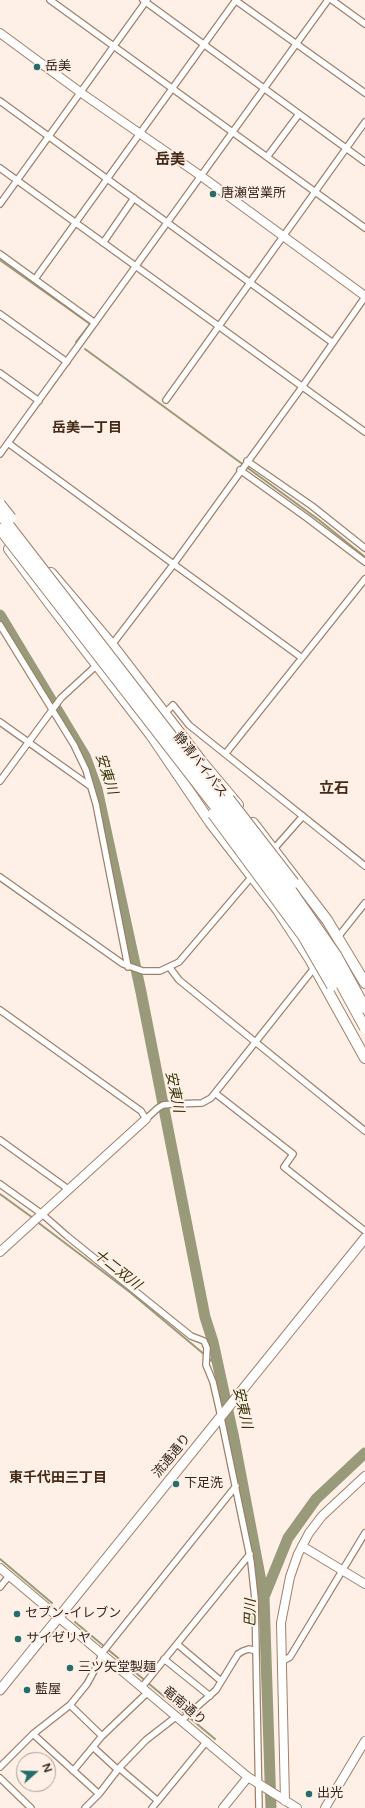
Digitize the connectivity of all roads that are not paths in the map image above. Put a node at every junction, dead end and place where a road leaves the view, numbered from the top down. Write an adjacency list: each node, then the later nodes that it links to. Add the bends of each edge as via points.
1 (50, 0): 10 (street)
2 (236, 0): 8 (street); 9 (street)
3 (328, 0): 8 (street)
4 (332, 0): 6 (street)
5 (145, 1): 9 (street); 10 (street)
6 (365, 24)
7 (0, 33): 13 (street)
8 (296, 44): 12 (street); 14 (street)
9 (204, 45): 11 (street); 12 (street)
10 (114, 46): 11 (street); 13 (street)
11 (172, 89): 18 (street); 19 (street)
12 (264, 89): 16 (street); 18 (street)
13 (80, 92): 19 (street); 20 (street)
14 (365, 93)
15 (0, 101): 20 (street)
16 (299, 114): 21 (street); 22 (street)
17 (365, 122): 21 (street)
18 (233, 132): 22 (street); 25 (street)
19 (140, 134): 25 (street); 26 (street)
20 (49, 136): 26 (street); 27 (street)
21 (347, 149): 23 (street); 28 (street)
22 (267, 157): 28 (street)
23 (365, 162)
24 (0, 168): 27 (street)
25 (201, 176): 31 (street); 34 (street)
26 (108, 179): 29 (street); 32 (street)
27 (17, 181): 30 (street); 32 (street)
28 (314, 192): 33 (street); 34 (street)
29 (134, 198): 31 (street); 35 (street)
30 (0, 204)
31 (168, 223): 37 (street); 39 (street)
32 (76, 224): 35 (street); 38 (street)
33 (365, 228)
34 (283, 235): 39 (street); 40 (street)
35 (102, 243): 37 (street)
36 (0, 254): 38 (street)
37 (136, 266): 42 (street); 43 (street)
38 (35, 279): 42 (street)
39 (250, 283): 43 (street); 44 (street)
40 (365, 296): 44 (street)
41 (0, 314): 45 (street)
42 (95, 323): 45 (street)
43 (219, 326): 47 (street); 48 (street)
44 (333, 343): 47 (street)
45 (67, 362): 49 (street)
46 (0, 373): 49 (street)
47 (302, 387): 50 (street); 53 (street)
48 (166, 400)
49 (39, 401): 51 (street)
50 (365, 432)
51 (8, 443): 52 (street); 62 (street)
52 (0, 454)
53 (247, 461): 54 (street); 60 (street, via 312,506)
54 (240, 470): 61 (street); 62 (street)
55 (0, 504): 65 (highway, bridge, via 48,568)
56 (0, 511): 67 (highway)
57 (0, 514): 65 (highway, 静清バイパス, bridge)
58 (0, 529): 63 (highway, 静清バイパス, bridge)
59 (0, 535): 63 (highway, bridge); 69 (highway)
60 (365, 548)
61 (365, 562)
62 (173, 565): 67 (street); 68 (street)
63 (29, 566): 70 (highway, 静清バイパス, bridge)
64 (365, 579): 68 (street)
65 (67, 601): 75 (highway, 静清バイパス, bridge)
66 (0, 625): 71 (street)
67 (112, 645): 69 (street); 72 (highway)
68 (302, 658): 76 (street)
69 (97, 665): 71 (street, via 60,698); 82 (highway, via 151,735 210,822)
70 (138, 706): 93 (highway, 静清バイパス, bridge, via 306,926 328,960); 95 (highway, bridge, via 153,733 302,936 332,986)
71 (52, 709): 74 (street); 78 (street, via 74,745)
72 (164, 714): 76 (street, via 173,705 189,725); 80 (highway)
73 (0, 722): 74 (street)
74 (28, 742): 77 (street); 78 (street)
75 (185, 753): 90 (highway, bridge, via 242,814 322,923); 91 (highway, 静清バイパス, bridge, via 317,927 336,955)
76 (226, 754): 79 (street)
77 (0, 781)
78 (91, 786): 86 (street)
79 (303, 816): 80 (street); 81 (street)
80 (274, 849): 82 (street); 85 (highway)
81 (365, 866)
82 (252, 876): 87 (highway); 88 (street, via 190,951)
83 (0, 877): 86 (street)
84 (365, 903): 85 (street)
85 (338, 937): 89 (highway)
86 (128, 967): 88 (street, via 142,971)
87 (315, 967): 94 (street); 96 (highway)
88 (170, 968): 94 (street, via 179,980)
89 (365, 983)
90 (365, 1001)
91 (365, 1008)
92 (0, 1010): 98 (street, via 141,1111)
93 (365, 1028)
94 (256, 1041): 97 (street); 99 (street)
95 (365, 1051)
96 (365, 1058)
97 (215, 1093): 98 (street, via 208,1101 202,1103 172,1104 158,1108); 104 (street, via 293,1154 284,1167)
98 (146, 1119): 102 (street)
99 (365, 1131)
100 (0, 1140): 102 (street)
101 (0, 1184): 103 (street)
102 (68, 1190): 103 (street)
103 (38, 1218): 106 (street); 107 (street, via 67,1236 191,1336 204,1341 207,1348 206,1365)
104 (365, 1231)
105 (365, 1238): 107 (main road, 流通通り)
106 (0, 1252)
107 (222, 1415): 109 (street); 118 (main road, 流通通り)
108 (365, 1476): 111 (street, via 322,1516)
109 (236, 1486): 112 (street); 121 (street)
110 (365, 1533): 114 (street)
111 (302, 1546): 114 (street); 123 (street, via 284,1601)
112 (250, 1554): 119 (street); 120 (street, via 255,1599)
113 (0, 1568): 115 (street, 竜南通り)
114 (342, 1570): 116 (street); 123 (street, via 290,1657)
115 (9, 1576): 117 (street); 118 (street, 竜南通り)
116 (365, 1584)
117 (0, 1587)
118 (59, 1618): 121 (street, 竜南通り); 126 (main road, 流通通り)
119 (177, 1644): 122 (street); 124 (street)
120 (256, 1651): 124 (street, via 249,1650 238,1654); 140 (street)
121 (102, 1653): 125 (street, 竜南通り); 128 (street, via 86,1684)
122 (164, 1659): 125 (street); 127 (street)
123 (281, 1662): 143 (street)
124 (221, 1681): 127 (street)
125 (145, 1689): 129 (street, 竜南通り); 131 (street)
126 (0, 1690)
127 (210, 1696): 129 (street)
128 (70, 1705): 130 (street); 131 (street)
129 (179, 1718): 132 (street, 竜南通り); 136 (street, via 146,1740)
130 (33, 1734): 135 (street); 137 (street)
131 (102, 1736): 134 (street)
132 (207, 1741): 138 (street, 竜南通り); 142 (street)
133 (365, 1741): 150 (street)
134 (93, 1747): 136 (street); 137 (street)
135 (0, 1767)
136 (118, 1769): 141 (street); 142 (street)
137 (73, 1771): 141 (street)
138 (248, 1776): 140 (street, 竜南通り); 147 (street)
139 (0, 1778): 144 (street)
140 (259, 1784): 143 (street, 竜南通り); 148 (street)
141 (99, 1794): 145 (street)
142 (158, 1801): 146 (street)
143 (284, 1803): 149 (street, 竜南通り)
144 (31, 1808)
145 (85, 1808)
146 (152, 1808)
147 (223, 1808)
148 (259, 1808)
149 (297, 1808)
150 (325, 1808)

